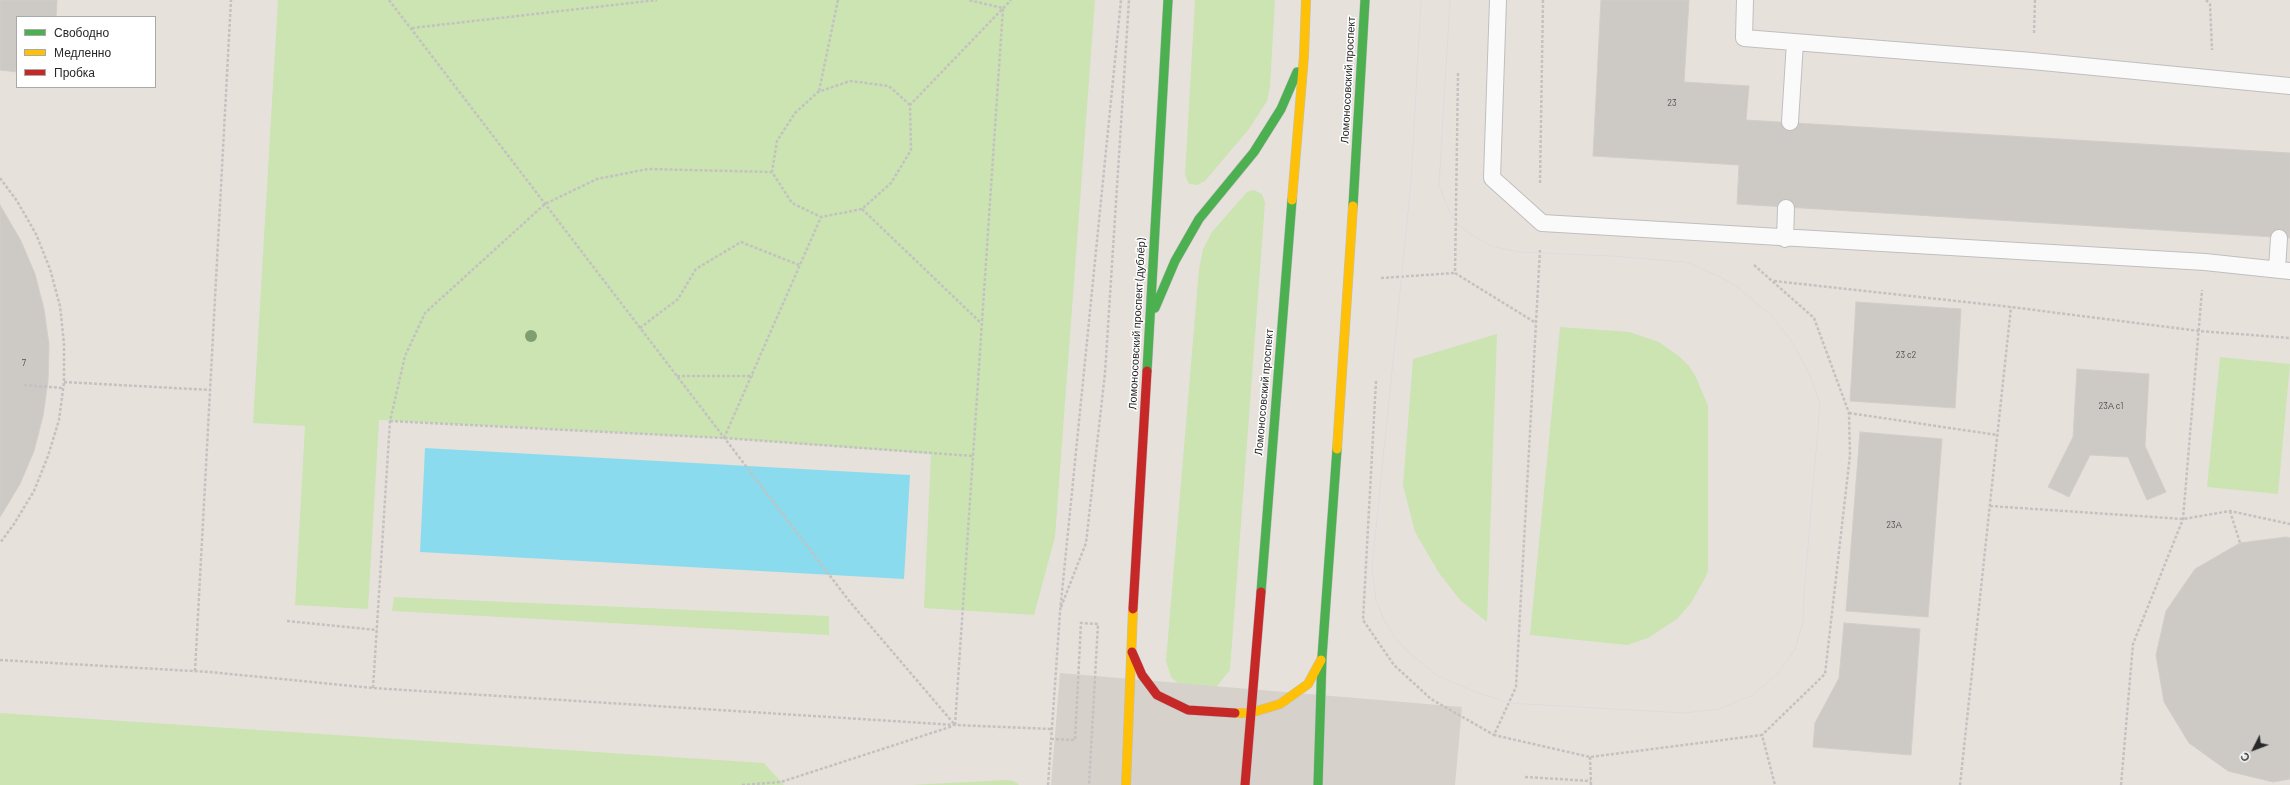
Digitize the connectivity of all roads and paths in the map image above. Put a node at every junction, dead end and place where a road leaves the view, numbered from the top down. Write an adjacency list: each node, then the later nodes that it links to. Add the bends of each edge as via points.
1 (231, 0): 58 (path)
2 (389, 0): 18 (path)
3 (657, 0): 18 (path)
4 (838, 0): 25 (path)
5 (968, 0): 17 (path)
6 (1011, 0): 17 (path)
7 (1121, 0): 69 (path)
8 (1129, 0): 69 (path, via 1105,373 1087,535)
9 (1168, 0): 48 (main road, Ломоносовский проспект (дублёр))
10 (1306, 0): 20 (main road, Ломоносовский проспект)
11 (1365, 0): 73 (main road, Ломоносовский проспект)
12 (1498, 0): 34 (lane, via 1492,178)
13 (1543, 0): 34 (path, via 1540,195)
14 (1745, 0): 19 (lane, via 1744,38)
15 (2035, 0): 21 (path)
16 (2206, 0): 23 (path, via 2210,4)
17 (1003, 8): 26 (path); 47 (path)
18 (411, 28): 30 (path)
19 (1795, 42): 21 (lane); 27 (lane)
20 (1304, 56): 48 (main road, via 1281,109 1254,152 1199,219 1185,243); 77 (main road, Ломоносовский проспект)
21 (2032, 61): 23 (lane)
22 (1458, 73): 41 (path)
23 (2213, 80): 24 (lane)
24 (2290, 86)
25 (818, 92): 26 (path, via 850,81 889,86); 28 (path, via 795,113 777,140)
26 (910, 105): 32 (path, via 911,150 891,182)
27 (1790, 122)
28 (772, 172): 30 (path, via 648,169 597,180); 33 (path, via 792,203)
29 (0, 178): 55 (path, via 36,234 50,269 60,306 64,336)
30 (545, 204): 49 (path); 59 (path, via 425,313 405,356)
31 (1786, 208): 35 (lane)
32 (862, 209): 33 (path); 47 (path)
33 (821, 218): 38 (path)
34 (1542, 223): 35 (lane); 46 (path)
35 (1785, 238): 37 (lane)
36 (2279, 238): 40 (lane)
37 (2205, 262): 40 (lane); 50 (path)
38 (799, 265): 49 (path, via 741,242 696,269 678,299); 53 (path)
39 (1381, 270): 42 (path)
40 (2284, 270)
41 (1455, 274): 42 (path); 46 (path)
42 (1381, 278): 44 (path)
43 (1772, 281): 45 (path)
44 (1380, 286)
45 (2011, 307): 50 (path); 60 (path)
46 (1536, 323): 80 (path, via 1516,688)
47 (982, 324): 62 (path)
48 (1149, 324): 72 (main road, Ломоносовский проспект (дублёр))
49 (640, 328): 52 (path)
50 (2199, 331): 51 (path); 65 (path)
51 (2290, 338)
52 (677, 376): 53 (path); 61 (path)
53 (753, 376): 61 (path)
54 (1376, 378): 80 (path, via 1363,620 1394,665 1431,699)
55 (64, 382): 57 (path); 58 (path)
56 (24, 385): 57 (path)
57 (63, 388): 67 (path, via 59,420 34,491)
58 (211, 390): 75 (path)
59 (390, 421): 61 (path); 71 (path)
60 (1997, 435): 63 (path); 81 (path, via 1849,413 1850,455 1825,674)
61 (724, 438): 62 (path); 78 (path, via 850,602)
62 (973, 456): 78 (path)
63 (1990, 506): 65 (path); 93 (path)
64 (2230, 511): 65 (path); 66 (path); 68 (path)
65 (2183, 519): 94 (path, via 2133,644)
66 (2290, 524)
67 (0, 543)
68 (2240, 543)
69 (1060, 612): 79 (path)
70 (287, 621): 71 (path)
71 (377, 630): 76 (path)
72 (1131, 650): 77 (main road, via 1142,675 1158,695 1188,710); 89 (main road, Ломоносовский проспект (дублёр))
73 (1322, 657): 77 (main road, via 1308,684 1280,704); 91 (main road, Ломоносовский проспект)
74 (0, 660): 75 (path)
75 (195, 671): 76 (path)
76 (373, 688): 78 (path)
77 (1250, 713): 90 (main road, Ломоносовский проспект)
78 (955, 725): 79 (path); 86 (path, via 781,782)
79 (1052, 729): 82 (path)
80 (1494, 735): 83 (path)
81 (1762, 735): 83 (path); 92 (path)
82 (1051, 739): 87 (path); 88 (path, via 1074,740 1081,623 1098,624)
83 (1590, 757): 85 (path)
84 (1525, 777): 85 (path)
85 (1591, 783)
86 (742, 785)
87 (1048, 785)
88 (1089, 785)
89 (1126, 785)
90 (1245, 785)
91 (1318, 785)
92 (1775, 785)
93 (1960, 785)
94 (2121, 785)

